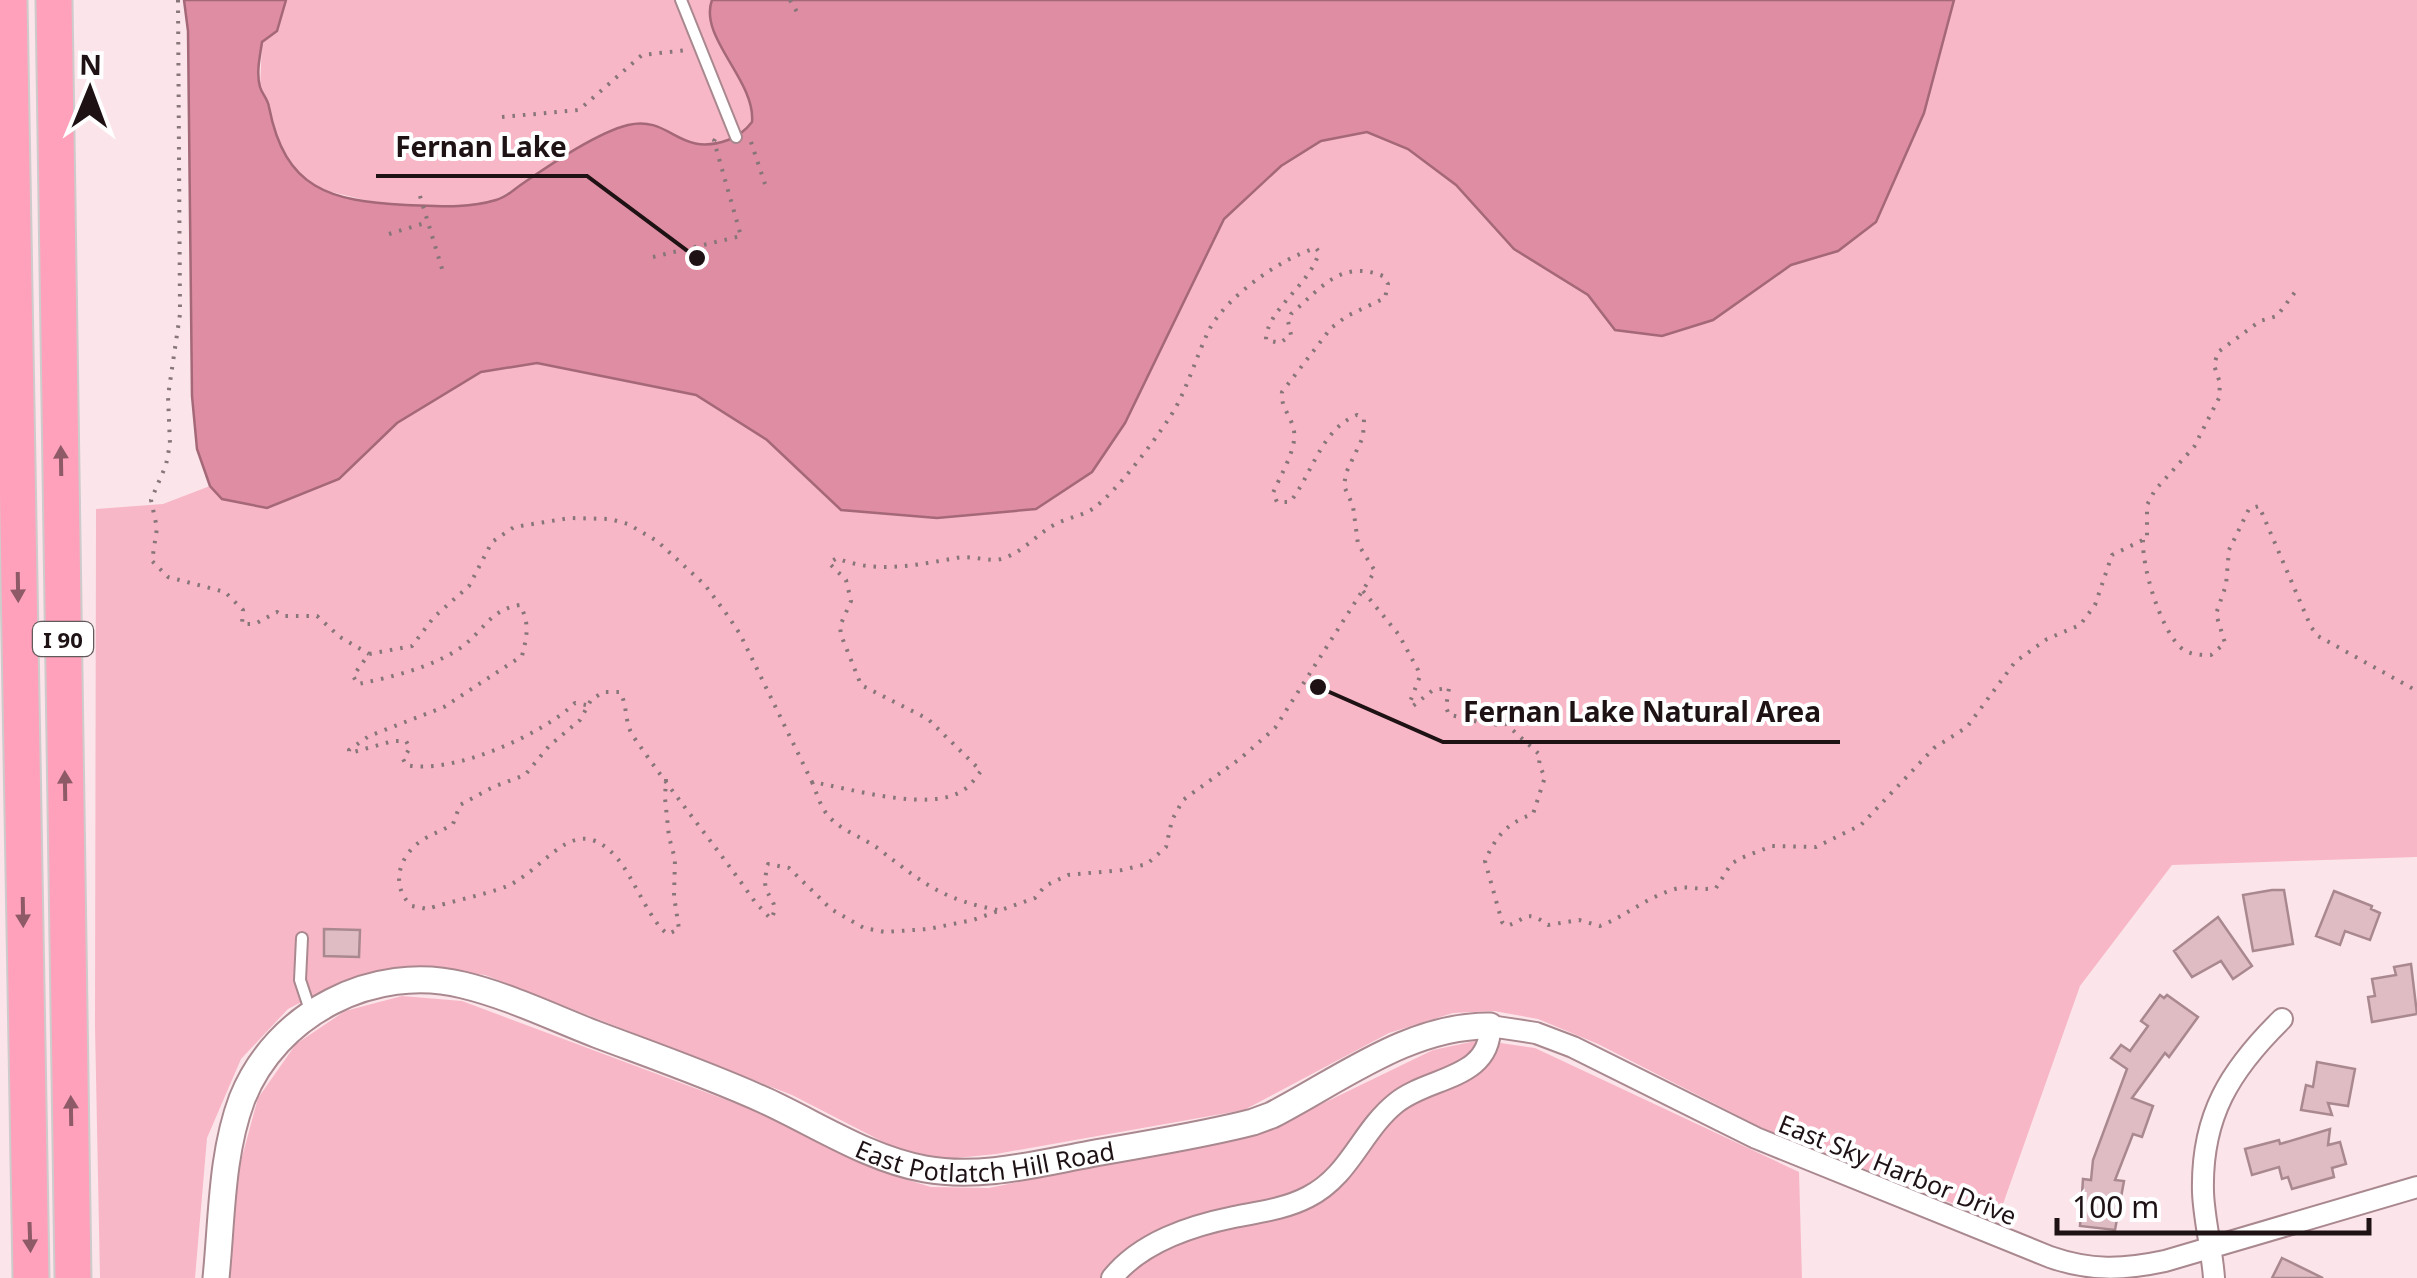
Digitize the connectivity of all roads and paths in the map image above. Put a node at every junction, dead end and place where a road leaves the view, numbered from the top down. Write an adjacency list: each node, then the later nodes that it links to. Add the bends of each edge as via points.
1 (8, 0): 14 (highway, I 90)
2 (54, 0): 21 (highway, I 90)
3 (76, 0): 21 (highway)
4 (178, 0): 25 (path, via 180,314 168,396 170,444 151,500 157,528 152,561 168,577 224,592 243,610 242,624 277,612 316,616)
5 (682, 0): 8 (lane)
6 (790, 0): 7 (path)
7 (798, 12)
8 (701, 49): 10 (path, via 642,55 579,110); 11 (lane)
9 (0, 112): 14 (highway, I 90)
10 (502, 117)
11 (736, 136)
12 (749, 137): 15 (path)
13 (714, 141): 19 (path, via 741,236)
14 (11, 167): 37 (highway, I 90, one-way to 37)
15 (765, 184)
16 (420, 196): 17 (path)
17 (428, 222): 18 (path); 20 (path)
18 (388, 234)
19 (653, 257)
20 (444, 272)
21 (58, 278): 38 (highway, I 90, one-way to 21)
22 (2294, 292): 23 (path, via 2277,316 2218,352 2219,398 2194,447 2147,505)
23 (2143, 540): 24 (path, via 2112,555 2095,606 2080,625 2015,662 1967,727 1934,748 1861,825 1816,847 1772,846 1731,864 1716,888 1682,887 1600,926 1579,920 1548,925 1536,916 1502,922 1486,861 1511,822 1533,814 1545,777 1540,755 1506,724 1490,727 1449,715 1449,688 1413,706 1418,670); 26 (path, via 2145,574 2173,637 2190,653 2211,655 2225,644 2216,614 2229,550 2249,509 2259,506 2318,636)
24 (1363, 591): 29 (path, via 1375,571 1358,544 1344,486 1364,418 1352,416 1337,430 1290,502 1277,502 1274,493 1293,441 1282,392 1331,328 1388,294 1383,276 1348,269 1292,314 1288,341 1266,340 1270,322 1318,258 1316,248 1269,273 1224,309 1171,417 1093,508 997,560 971,556 893,569 833,559 830,567 846,580 851,601 841,635 862,685 928,719 981,772 964,791 930,799); 30 (path, via 1274,728 1183,800 1166,847 1156,856 1122,870 1068,875)
25 (369, 654): 27 (path, via 353,676 358,684 462,646 504,608 520,605 527,618 522,656 444,708 368,736 350,753 406,741 406,764 427,766 534,735 576,703); 29 (path, via 412,646 469,586 492,542 514,527 570,518 628,524 705,585 728,616)
26 (2417, 691)
27 (586, 705): 28 (path, via 603,692 620,692 631,733); 28 (path, via 580,720 525,774 460,805 454,824 414,846 398,872 401,894 420,909 514,884 582,837 601,841 618,858 658,928 668,934 679,929)
28 (666, 779): 30 (path, via 771,919 768,864 789,868 831,909 864,928 928,929)
29 (812, 782): 30 (path, via 837,824 932,889)
30 (1004, 911)
31 (302, 938): 32 (lane, via 300,980)
32 (311, 1013): 34 (street, East Potlatch Hill Road, via 384,983 462,984 753,1095 898,1163 958,1173 1253,1122 1412,1041); 39 (street, East Potlatch Hill Road, via 270,1051 244,1096 228,1152)
33 (2282, 1019): 36 (street, via 2239,1064 2220,1096 2204,1158)
34 (1490, 1026): 36 (street, East Sky Harbor Drive, via 1573,1047 1772,1145 2073,1265 2134,1268); 40 (street, via 1482,1057 1398,1101 1326,1186 1296,1203 1166,1239 1125,1262)
35 (2417, 1187): 36 (street, East Sky Harbor Drive)
36 (2211, 1247): 41 (street)
37 (31, 1278)
38 (73, 1278)
39 (216, 1278)
40 (1112, 1278)
41 (2214, 1278)

